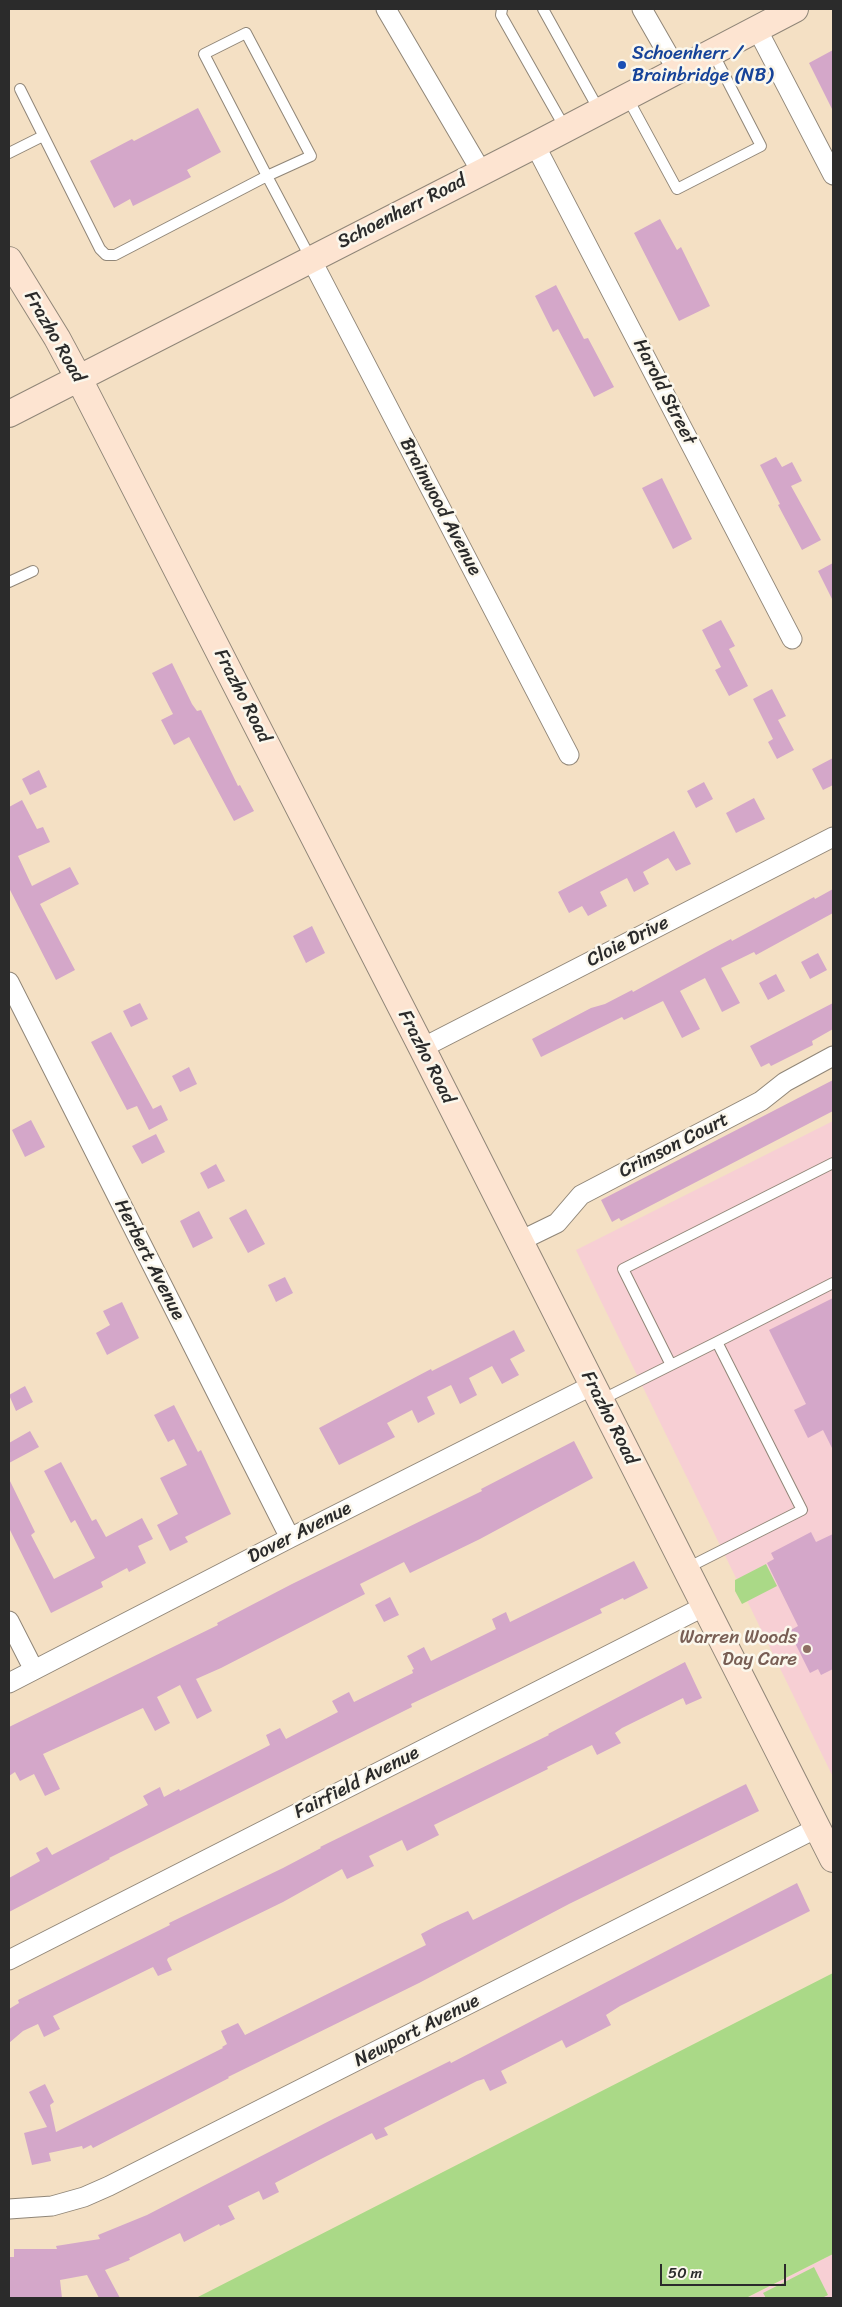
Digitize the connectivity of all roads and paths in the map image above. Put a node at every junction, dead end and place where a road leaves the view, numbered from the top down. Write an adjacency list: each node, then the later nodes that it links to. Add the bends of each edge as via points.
1 (386, 9): 16 (street)
2 (502, 9): 12 (lane, via 501,15)
3 (543, 9): 11 (lane)
4 (642, 9): 8 (street)
5 (795, 9): 6 (street, Schoenherr Road)
6 (757, 29): 7 (street, Schoenherr Road); 17 (street)
7 (712, 52): 8 (street, Schoenherr Road); 10 (lane, via 761,146 677,189)
8 (677, 70): 10 (street, Schoenherr Road)
9 (20, 89): 13 (lane)
10 (627, 96): 11 (street, Schoenherr Road)
11 (599, 111): 12 (street, Schoenherr Road)
12 (565, 129): 14 (street, Schoenherr Road)
13 (43, 136): 15 (lane); 18 (lane, via 100,250 106,256 115,255)
14 (535, 145): 16 (street, Schoenherr Road); 25 (street, Harold Street)
15 (9, 153)
16 (481, 171): 19 (street, Schoenherr Road)
17 (833, 175)
18 (267, 176): 18 (lane, via 204,54 246,34 310,156); 19 (lane)
19 (311, 259): 21 (street, Schoenherr Road); 26 (street, Brainwood Avenue)
20 (9, 260): 21 (street, Frazho Road)
21 (79, 379): 22 (street, Schoenherr Road); 29 (street, Frazho Road)
22 (9, 414)
23 (33, 571): 24 (lane)
24 (9, 582)
25 (792, 639)
26 (569, 755)
27 (833, 836): 29 (street, Cloie Drive)
28 (9, 982): 37 (street, Herbert Avenue)
29 (422, 1048): 32 (street, Frazho Road)
30 (833, 1056): 32 (street, Crimson Court, via 785,1082 761,1101 581,1195 557,1223)
31 (833, 1163): 35 (lane, via 623,1269)
32 (520, 1241): 36 (street, Frazho Road)
33 (833, 1283): 34 (lane)
34 (717, 1342): 35 (lane); 38 (lane, via 802,1510)
35 (671, 1365): 36 (lane)
36 (597, 1393): 37 (street, Dover Avenue); 38 (street, Frazho Road)
37 (290, 1538): 41 (street, Dover Avenue)
38 (686, 1568): 39 (street, Frazho Road)
39 (705, 1606): 43 (street, Frazho Road); 45 (street, Fairfield Avenue)
40 (9, 1621): 41 (street)
41 (34, 1670): 42 (street, Dover Avenue)
42 (9, 1683)
43 (817, 1828): 44 (street, Frazho Road); 46 (street, Newport Avenue, via 109,2186 52,2206)
44 (833, 1860)
45 (9, 1960)
46 (9, 2209)

